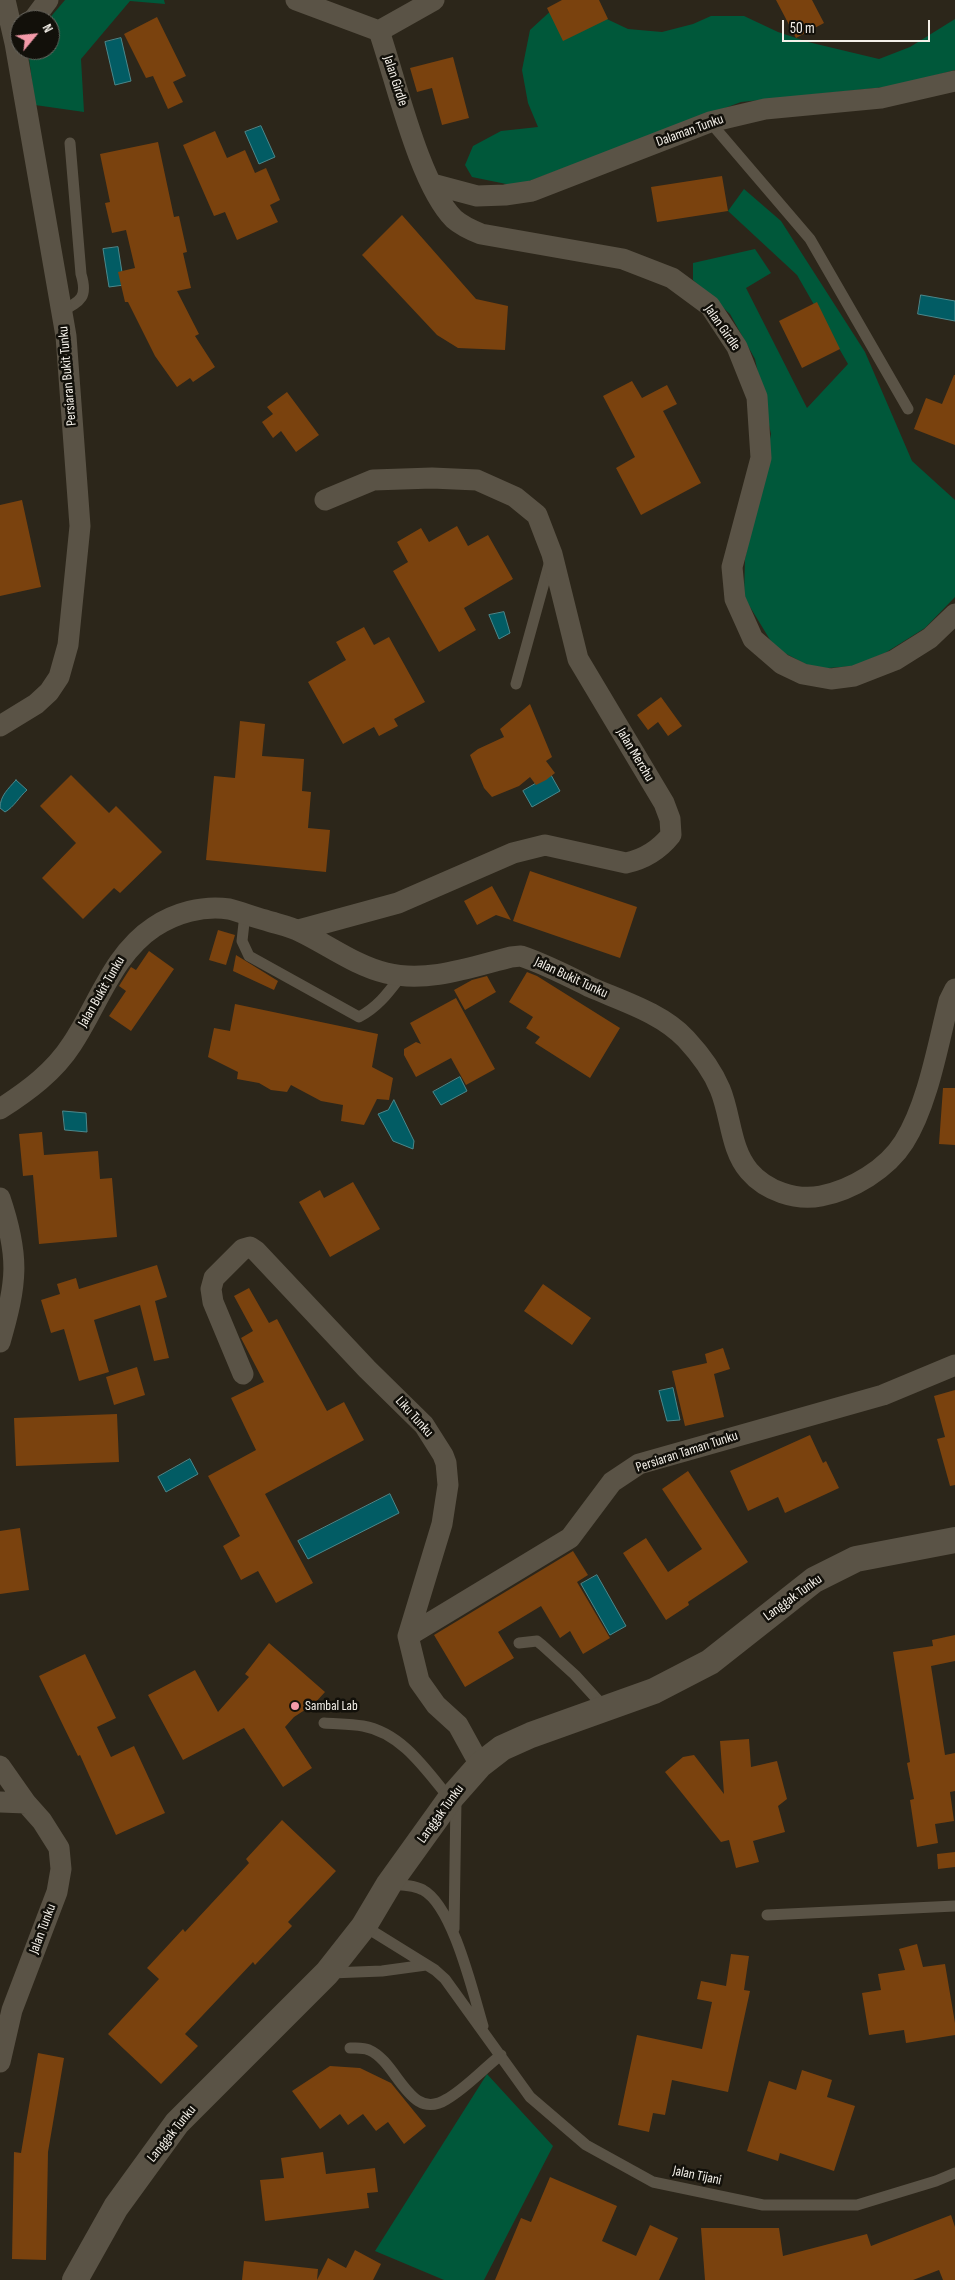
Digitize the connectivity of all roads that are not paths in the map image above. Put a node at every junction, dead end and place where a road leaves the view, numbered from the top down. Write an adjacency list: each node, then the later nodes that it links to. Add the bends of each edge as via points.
1 (5, 0): 4 (street, Persiaran Bukit Tunku)
2 (296, 0): 5 (street)
3 (434, 0): 5 (street)
4 (10, 16)
5 (379, 31): 10 (street, Jalan Girdle)
6 (20, 60): 11 (street, Persiaran Bukit Tunku)
7 (955, 81): 8 (street, Dalaman Tunku, via 881,98 765,108)
8 (710, 122): 10 (street, Dalaman Tunku, via 532,191 477,196); 12 (lane, via 810,239)
9 (70, 143): 11 (lane, via 81,274 85,287 78,303)
10 (432, 184): 15 (street, Jalan Girdle, via 453,217 481,234 623,259 672,278 710,306 737,346 757,397 761,458 732,567 736,599 753,639 782,664 803,674 831,679 854,676 895,660 930,638)
11 (62, 311): 17 (street, Persiaran Bukit Tunku, via 80,526 68,645 59,677 49,692)
12 (908, 409)
13 (325, 500): 14 (street, Jalan Merchu, via 373,480 477,480 515,497 536,516)
14 (552, 554): 16 (lane); 19 (street, Jalan Merchu, via 578,659 664,803 670,818 671,835 660,848 635,861 626,862 545,846 513,852 398,904)
15 (955, 614)
16 (516, 684)
17 (0, 726)
18 (245, 914): 19 (street, Jalan Bukit Tunku); 20 (lane, via 242,941 249,956 359,1017 385,998); 22 (street, Jalan Bukit Tunku, via 229,909 185,912 138,939 124,954 72,1044 55,1066 26,1092)
19 (299, 930): 20 (street, Jalan Bukit Tunku, via 367,966)
20 (400, 976): 21 (street, Jalan Bukit Tunku, via 446,973 521,956 660,1019 686,1038 720,1089 735,1144 748,1171 775,1190 810,1198 831,1194 871,1175 890,1160 905,1141 923,1098)
21 (955, 989)
22 (0, 1109)
23 (0, 1198): 24 (street, via 10,1226 15,1258 14,1285)
24 (0, 1342)
25 (955, 1365): 28 (street, Persiaran Taman Tunku, via 883,1395 639,1464 612,1482 570,1538)
26 (243, 1374): 28 (street, Liku Tunku, via 211,1289 214,1278 243,1249 250,1247 424,1425 443,1455 448,1485 442,1524)
27 (955, 1540): 30 (street, Langgak Tunku, via 856,1559 814,1580 710,1662 654,1691)
28 (408, 1636): 32 (street, Liku Tunku, via 419,1680 436,1705 458,1725)
29 (519, 1643): 30 (lane, via 537,1641)
30 (605, 1708): 32 (street, Langgak Tunku, via 518,1740)
31 (324, 1723): 34 (lane, via 363,1726 386,1733)
32 (480, 1765): 34 (street, Langgak Tunku)
33 (0, 1766): 36 (street, Jalan Tunku)
34 (453, 1794): 37 (street, Langgak Tunku); 41 (lane, Jalan Tijani)
35 (0, 1802): 36 (street)
36 (26, 1803): 47 (street, Jalan Tunku, via 59,1848 61,1869 57,1892 12,2010)
37 (389, 1884): 40 (street, Langgak Tunku); 41 (lane, Jalan Tijani, via 423,1889 437,1903)
38 (955, 1906): 39 (lane)
39 (767, 1915)
40 (364, 1926): 42 (lane, Jalan Tijani); 43 (street, Langgak Tunku)
41 (454, 1933): 44 (lane, Jalan Tijani)
42 (426, 1965): 43 (lane, via 382,1972); 44 (lane, Jalan Tijani, via 445,1979)
43 (327, 1973): 49 (street, Langgak Tunku, via 178,2123 116,2207)
44 (486, 2035): 46 (lane, Jalan Tijani)
45 (350, 2048): 46 (lane, via 368,2049 381,2058 417,2102 432,2106 447,2099)
46 (500, 2055): 48 (lane, Jalan Tijani, via 530,2098 586,2145 653,2182 763,2205 857,2205)
47 (0, 2062)
48 (955, 2173)
49 (75, 2280)

